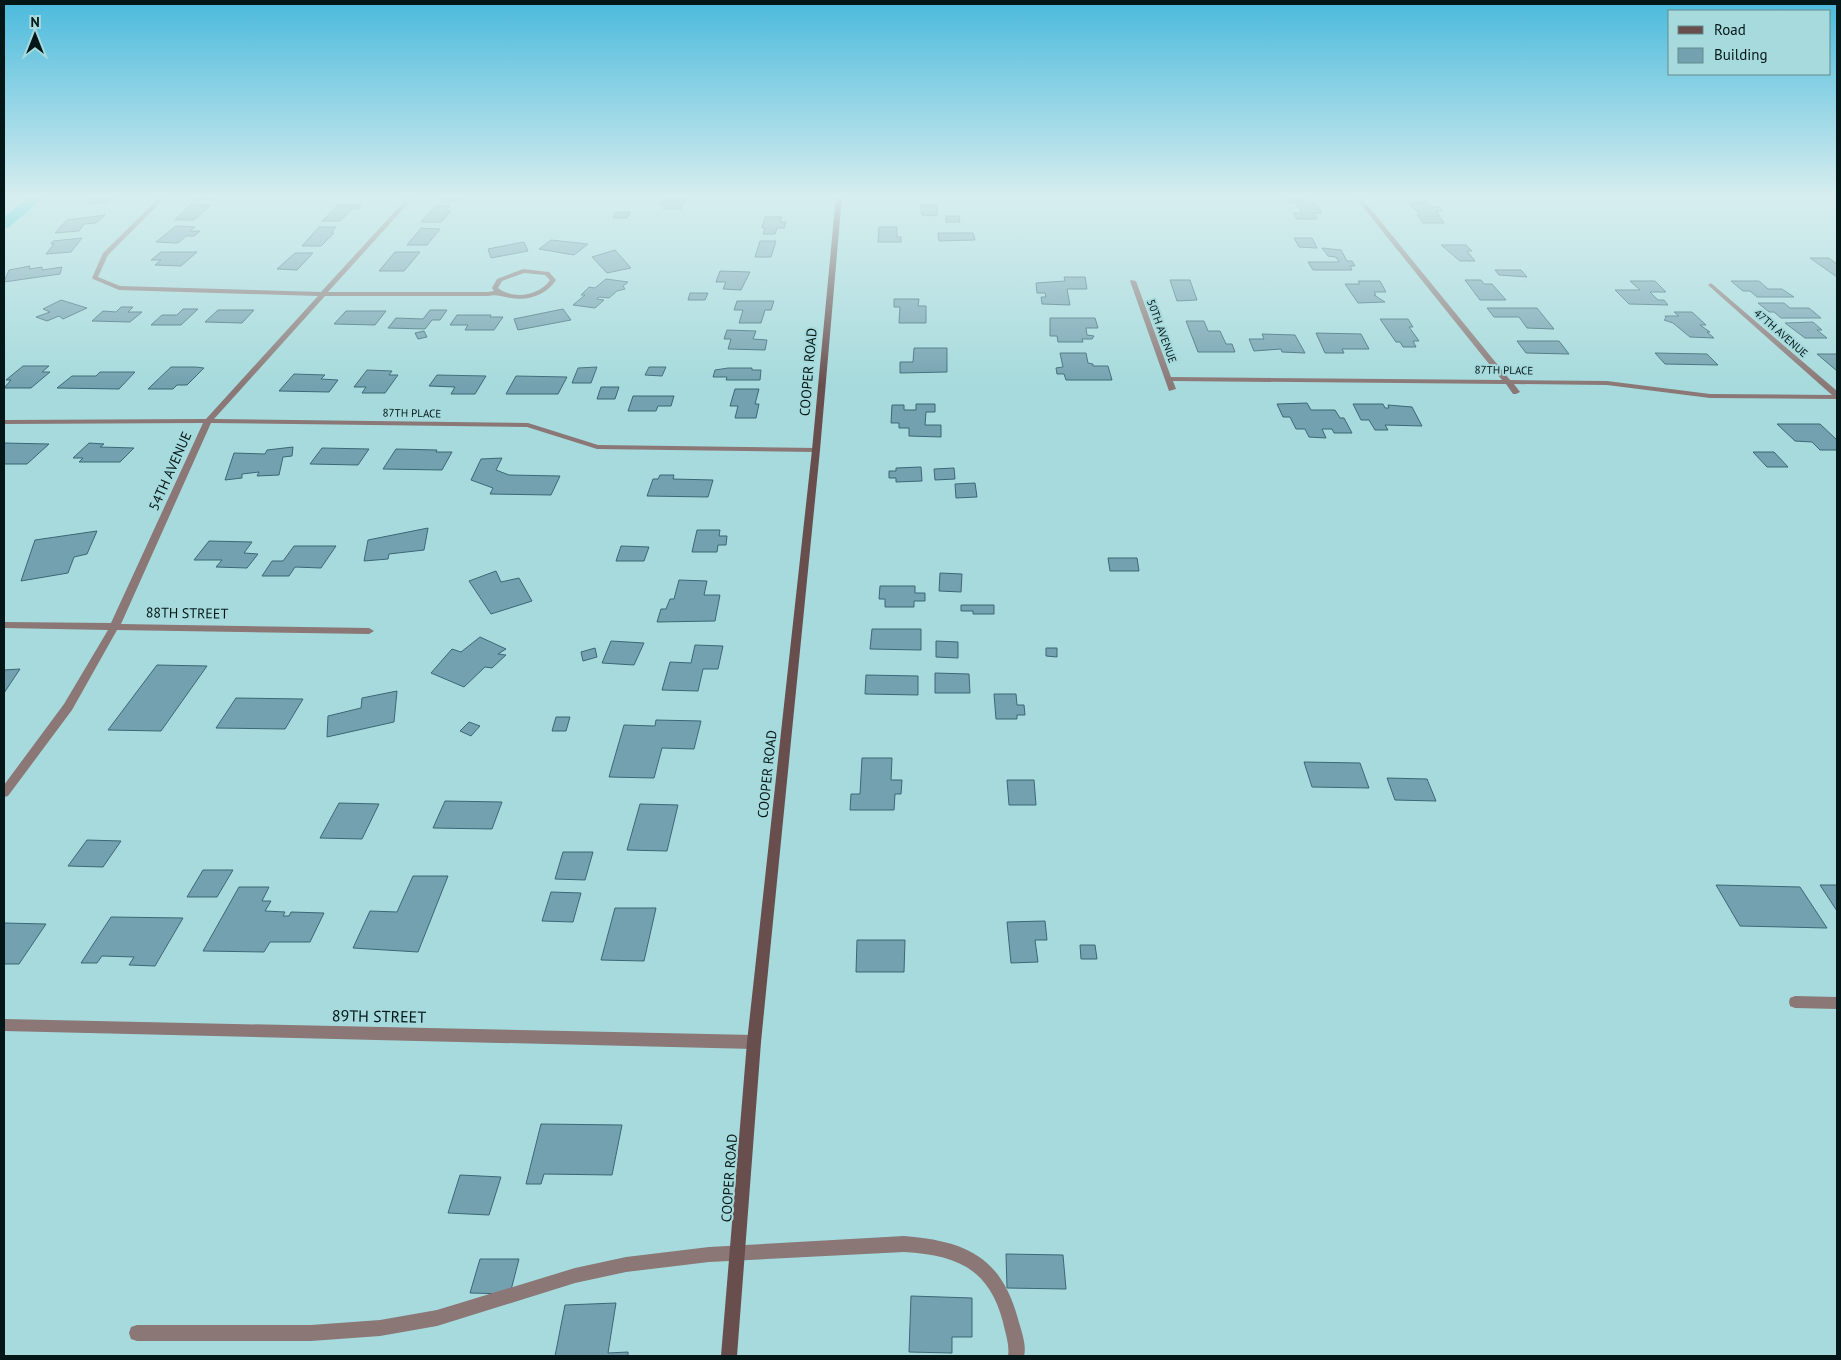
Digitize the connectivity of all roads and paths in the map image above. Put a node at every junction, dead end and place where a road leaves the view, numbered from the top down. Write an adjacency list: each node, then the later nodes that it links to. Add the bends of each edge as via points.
1 (102, 259): 8 (street, via 94,278 119,288)
2 (354, 259): 8 (street, 54TH AVENUE)
3 (833, 259): 16 (street, COOPER ROAD)
4 (1409, 259): 10 (street)
5 (1133, 281): 9 (street, 50TH AVENUE)
6 (1711, 285): 13 (street, 47TH AVENUE)
7 (498, 292): 7 (street, via 499,280 513,273 540,271 553,280 547,288 531,295 512,296); 8 (street)
8 (322, 294): 15 (street, 54TH AVENUE)
9 (1169, 379): 10 (street, 87TH PLACE); 11 (street, 50TH AVENUE)
10 (1508, 382): 12 (street); 13 (street, 87TH PLACE, via 1607,383 1710,396)
11 (1172, 389)
12 (1516, 392)
13 (1837, 396)
14 (4, 422): 15 (street, 87TH PLACE)
15 (208, 422): 16 (street, 87TH PLACE, via 528,425 597,447); 18 (street, 54TH AVENUE)
16 (816, 450): 24 (street, COOPER ROAD)
17 (4, 626): 18 (street, 88TH STREET)
18 (115, 626): 19 (street, 88TH STREET); 20 (street, 54TH AVENUE, via 68,707)
19 (369, 631)
20 (4, 793)
21 (1795, 1002): 22 (street)
22 (1837, 1003)
23 (4, 1025): 24 (street, 89TH STREET)
24 (754, 1042): 25 (street, COOPER ROAD)
25 (738, 1253): 26 (street, via 600,1269 453,1314 351,1332); 27 (street, COOPER ROAD); 28 (street, via 901,1244 931,1247 959,1255 980,1265 998,1286 1010,1315)
26 (137, 1333)
27 (730, 1356)
28 (1016, 1356)

